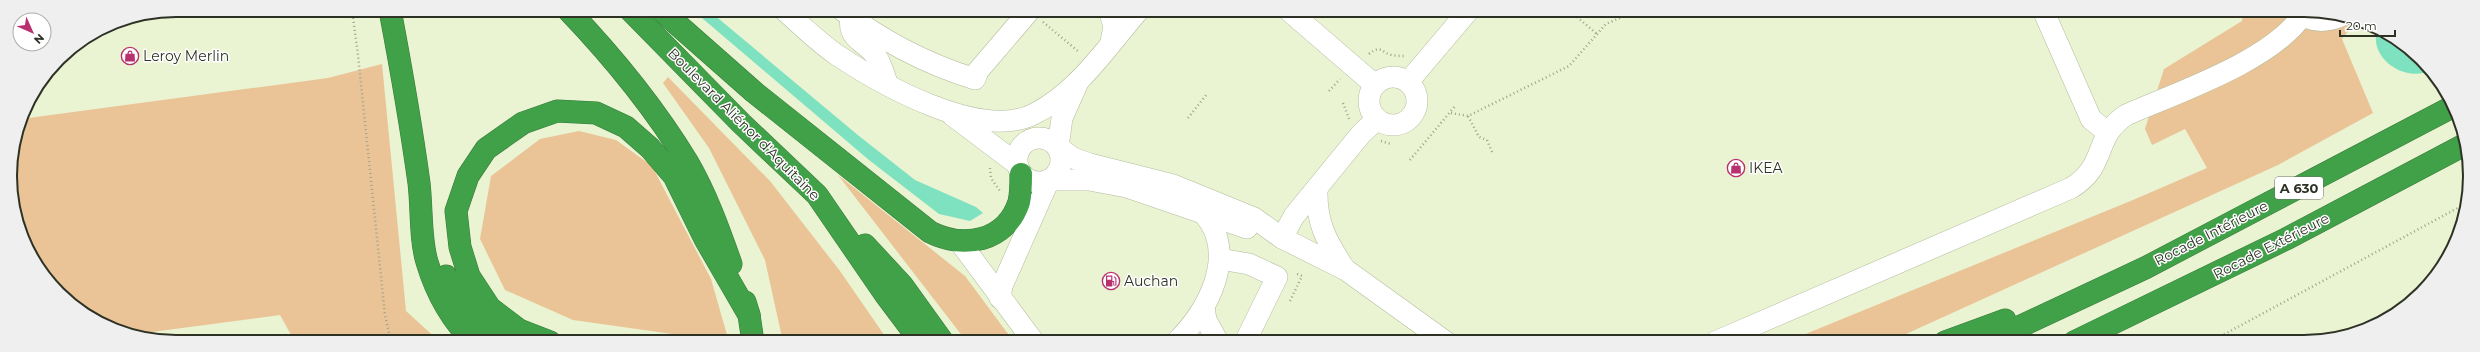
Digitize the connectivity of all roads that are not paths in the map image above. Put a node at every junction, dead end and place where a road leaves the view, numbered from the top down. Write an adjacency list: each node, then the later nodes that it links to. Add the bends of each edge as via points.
1 (391, 17): 30 (highway)
2 (574, 17): 42 (highway, via 635,85 689,165 719,230)
3 (637, 17): 32 (highway, Boulevard Aliénor d'Aquitaine, via 741,123)
4 (669, 17): 35 (highway, via 754,92 930,232 945,239)
5 (792, 17): 20 (street, via 837,54)
6 (847, 17): 20 (street, via 854,37 877,57)
7 (852, 17): 8 (street, via 908,52 950,72 975,80 978,71)
8 (1024, 17)
9 (1111, 17): 17 (street, via 1114,26)
10 (1133, 17): 17 (street)
11 (1296, 17): 21 (street)
12 (1463, 17): 19 (street)
13 (2046, 17): 25 (street, via 2091,119)
14 (2297, 17): 25 (street, via 2295,26 2271,47 2232,68 2126,115)
15 (2308, 17): 16 (street, via 2315,20)
16 (2331, 19)
17 (1112, 42): 18 (street)
18 (1079, 80): 23 (street, via 1051,104 1021,119 1000,122); 27 (street, via 1062,118)
19 (1408, 82): 21 (street, via 1387,78); 24 (street, via 1416,95 1419,121 1392,125)
20 (888, 85): 23 (street)
21 (1375, 86): 24 (street, via 1371,92 1370,106)
22 (2448, 109): 37 (highway, Rocade Intérieure / A 630)
23 (949, 112): 28 (street)
24 (1377, 119): 31 (street, via 1361,134)
25 (2107, 132): 54 (street, via 2091,172 2071,188)
26 (2460, 146): 40 (highway, Rocade Extérieure / A 630, via 2286,239)
27 (1058, 147): 28 (street, via 1045,138 1030,139 1019,149); 29 (street, via 1061,162 1059,169); 34 (street, via 1073,158 1090,164 1173,185 1215,201 1254,218)
28 (1019, 169): 29 (street, via 1034,182); 35 (highway, via 1019,201 1010,219 999,231 981,240)
29 (1049, 180): 33 (street, via 1105,182); 39 (street, via 1002,286)
30 (419, 184): 43 (highway, via 426,260 440,298); 44 (highway, via 438,256 452,289 477,321)
31 (1317, 188): 34 (street, via 1294,216); 38 (street, via 1318,219 1328,243)
32 (817, 195): 47 (highway, Boulevard Aliénor d'Aquitaine); 48 (highway, via 902,285)
33 (1204, 214): 34 (street); 36 (street, via 1213,224 1218,237)
34 (1282, 238): 38 (street)
35 (959, 241): 39 (street)
36 (1220, 259): 41 (street); 52 (street, via 1249,264 1277,277)
37 (2144, 268): 55 (highway); 56 (highway, Rocade Intérieure / A 630)
38 (1346, 270): 53 (street)
39 (1000, 298): 49 (street)
40 (2158, 302): 57 (highway, Rocade Extérieure / A 630); 58 (highway)
41 (1204, 306): 50 (street, via 1195,322); 51 (street, via 1206,320)
42 (749, 316): 45 (highway, via 705,239 674,176 650,148 626,127 596,113 557,112 523,123 486,149 468,176 456,211 460,247 469,276 490,308 518,330); 46 (highway)
43 (466, 335)
44 (495, 335)
45 (531, 335)
46 (752, 335)
47 (917, 335)
48 (938, 335)
49 (1029, 335)
50 (1183, 335)
51 (1214, 335)
52 (1248, 335)
53 (1436, 335)
54 (1731, 335)
55 (1964, 335)
56 (2002, 335)
57 (2089, 335)
58 (2099, 335)

